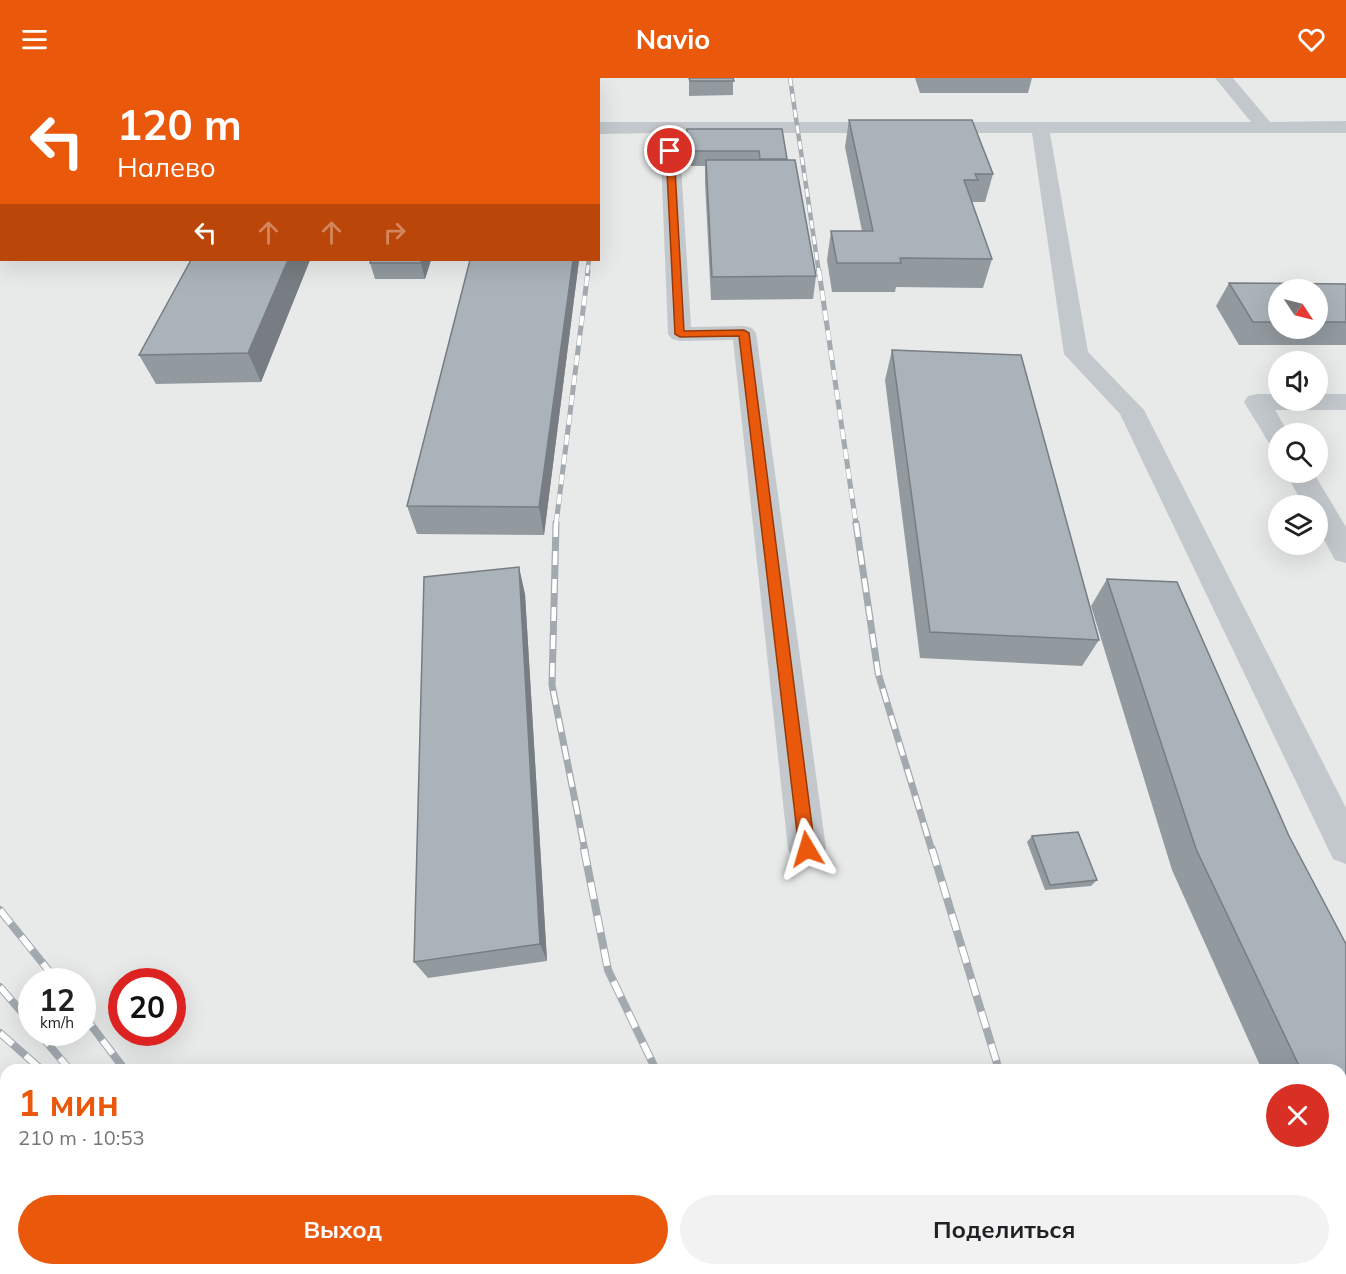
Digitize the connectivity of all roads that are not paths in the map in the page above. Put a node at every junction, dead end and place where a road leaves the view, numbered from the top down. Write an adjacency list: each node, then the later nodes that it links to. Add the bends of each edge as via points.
1 (1224, 78): 2 (lane)
2 (1264, 127): 3 (lane); 6 (lane)
3 (1346, 127)
4 (600, 128): 5 (lane)
5 (669, 128): 6 (lane); 12 (lane, via 680,334 744,333)
6 (1040, 128): 11 (lane, via 1076,354 1131,410)
7 (1346, 402): 8 (lane, via 1257,402)
8 (1270, 423)
9 (1305, 483): 10 (lane)
10 (1346, 552)
11 (1346, 847)
12 (807, 849)

